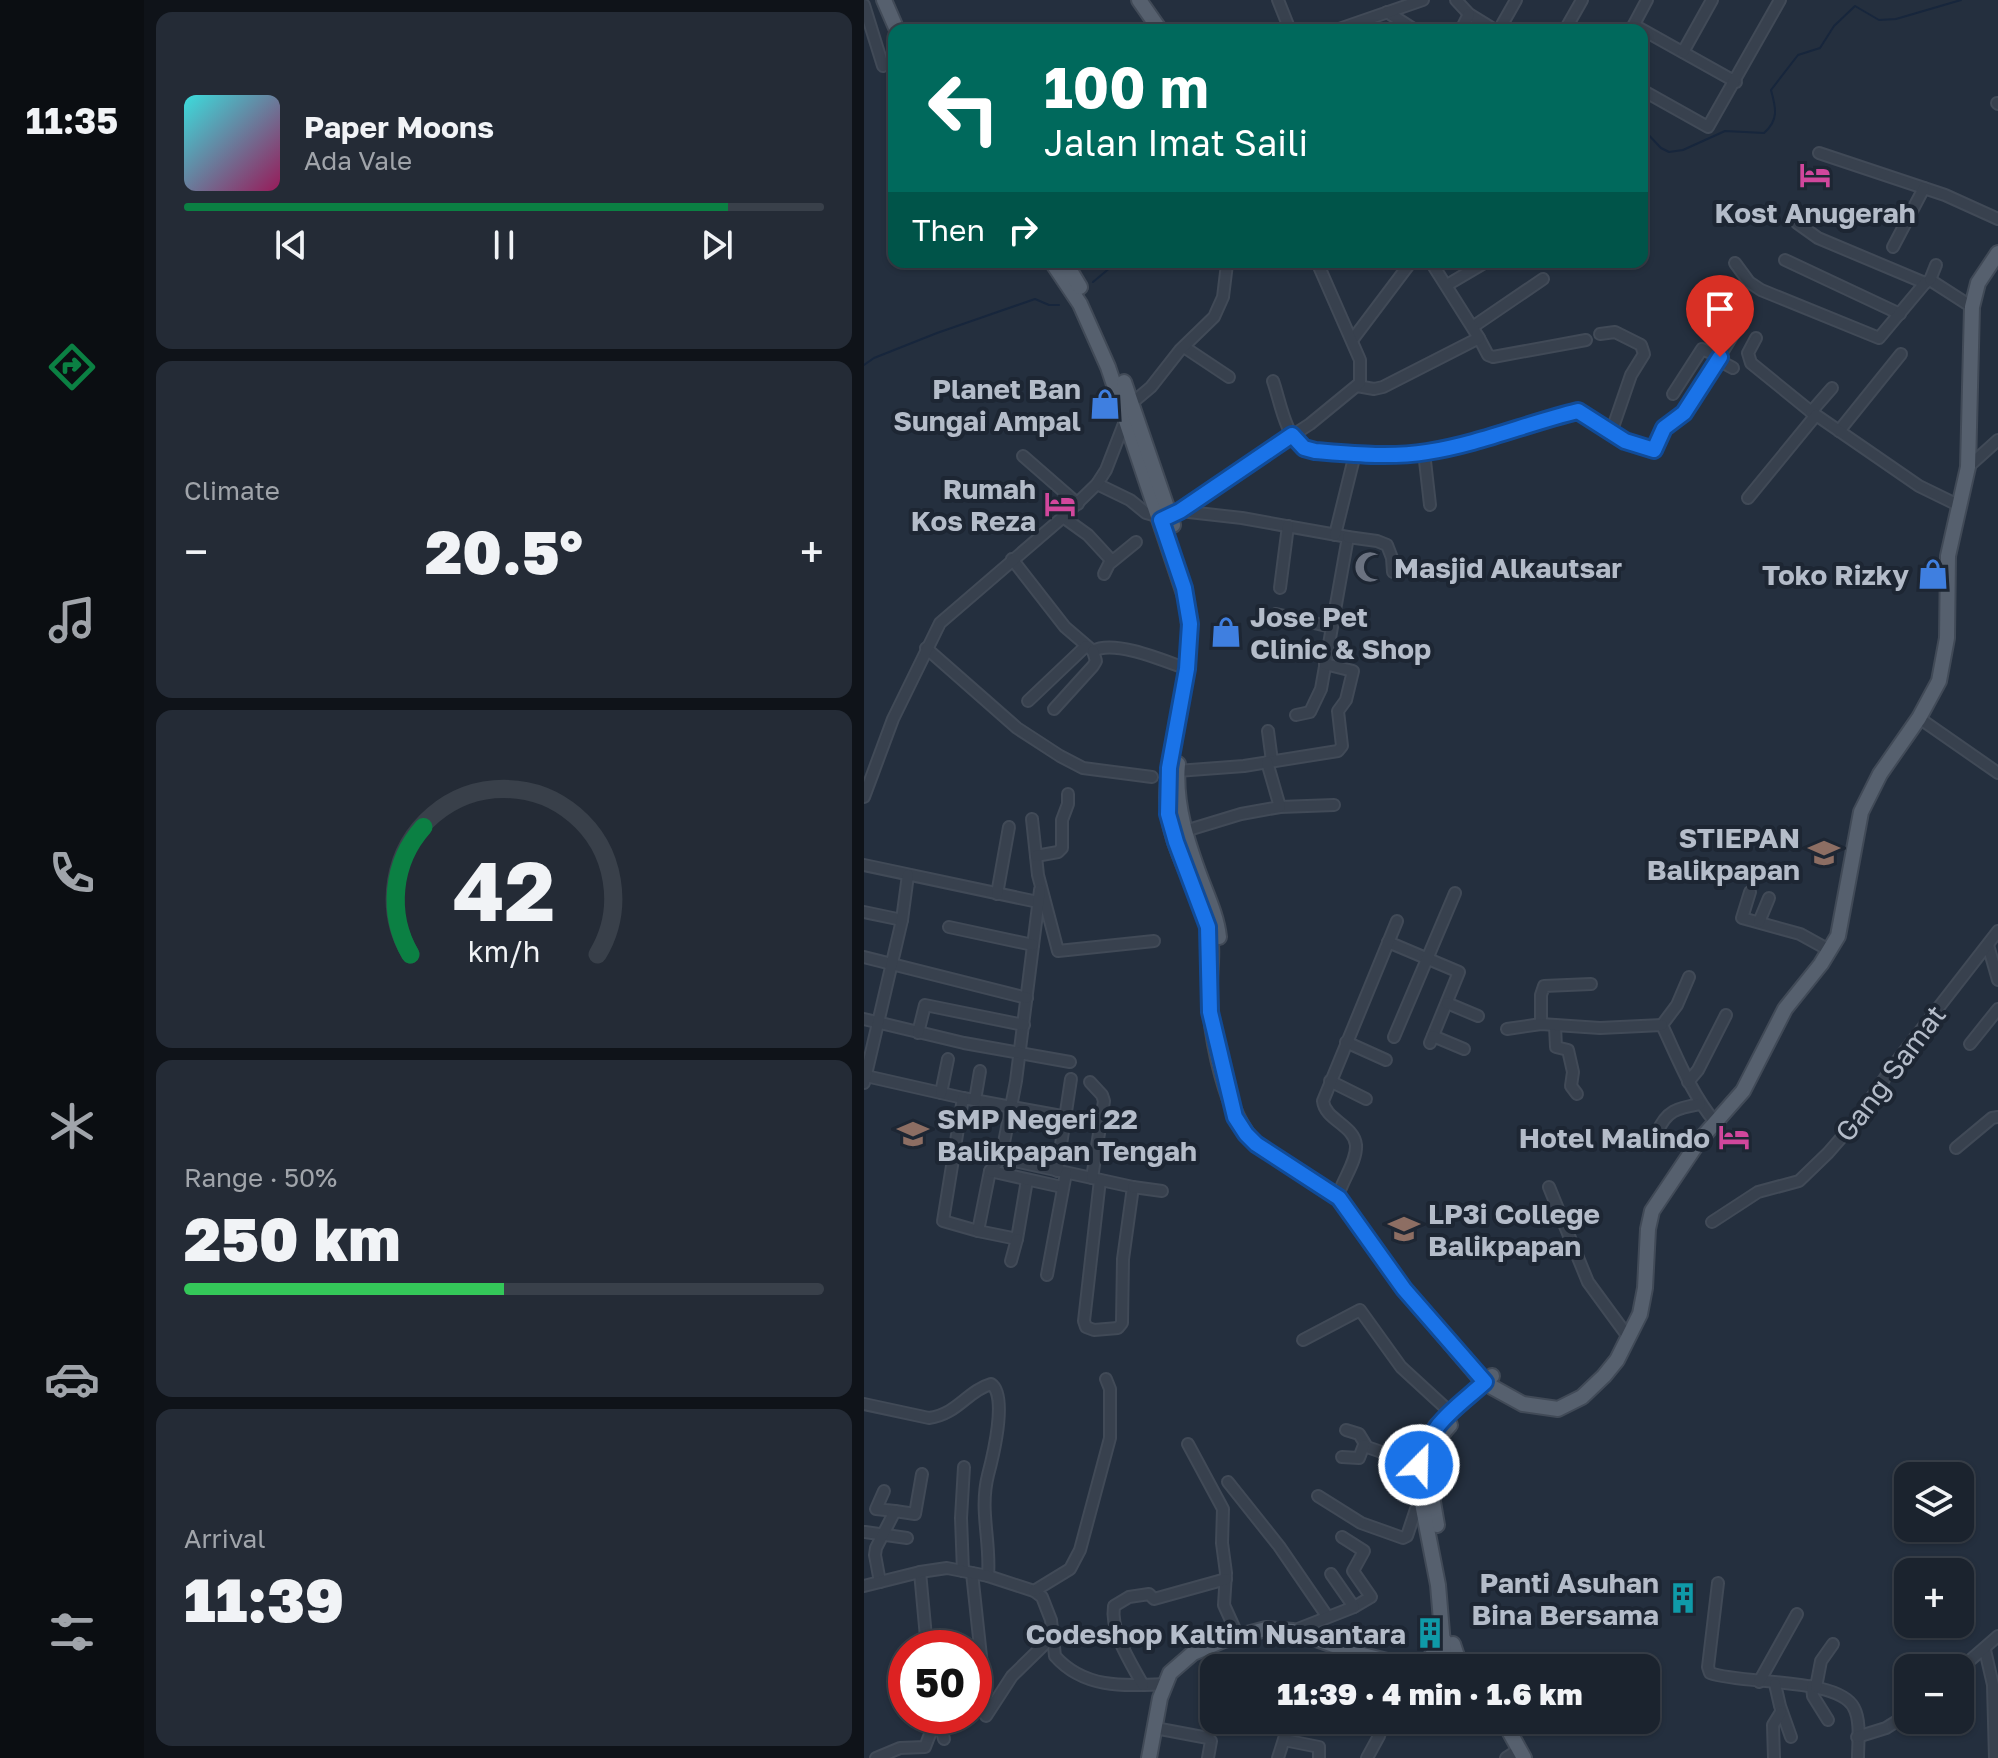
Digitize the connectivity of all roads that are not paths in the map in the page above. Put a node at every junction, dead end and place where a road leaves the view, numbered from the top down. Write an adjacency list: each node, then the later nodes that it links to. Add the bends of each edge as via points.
1 (884, 0): 14 (main road)
2 (1139, 0): 15 (main road)
3 (1278, 0): 16 (street)
4 (1423, 0): 12 (street)
5 (1456, 0): 13 (street)
6 (1516, 0): 21 (street)
7 (1582, 0): 22 (street)
8 (1712, 0): 25 (street)
9 (1780, 0): 27 (street)
10 (1643, 2): 23 (street)
11 (864, 5): 26 (street)
12 (1387, 12): 17 (street); 18 (street)
13 (1469, 14): 19 (street); 20 (street)
14 (894, 24)
15 (1156, 24)
16 (1288, 24)
17 (1353, 24)
18 (1406, 24)
19 (1464, 24)
20 (1486, 24)
21 (1501, 24)
22 (1568, 24)
23 (1633, 24)
24 (1648, 35): 25 (street)
25 (1683, 52): 27 (street)
26 (883, 66)
27 (1736, 82): 28 (street, via 1707,128)
28 (1648, 94)
29 (1819, 153): 30 (street)
30 (1924, 188): 31 (street); 33 (street)
31 (1998, 219)
32 (1797, 223): 46 (street, via 1818,238)
33 (1893, 247)
34 (1998, 253): 49 (main road, via 1978,283)
35 (1785, 260): 50 (street)
36 (1735, 263): 50 (street, via 1761,290 1878,338)
37 (1936, 265): 46 (street)
38 (1058, 268): 48 (main road)
39 (1068, 268): 48 (main road)
40 (1227, 268): 59 (street, via 1219,308)
41 (1320, 268): 57 (street)
42 (1406, 268): 57 (street)
43 (1435, 268): 47 (street)
44 (1476, 268): 47 (street)
45 (1543, 279): 52 (street)
46 (1927, 282): 49 (street); 50 (street)
47 (1447, 285): 52 (street)
48 (1077, 288): 51 (main road)
49 (1972, 307): 78 (main road)
50 (1900, 314)
51 (1092, 319): 68 (main road); 70 (main road)
52 (1474, 326): 55 (street)
53 (1737, 328): 61 (street)
54 (1600, 334): 72 (street, via 1615,332 1643,347)
55 (1479, 338): 58 (street, via 1493,357); 65 (street, via 1383,387)
56 (1756, 338): 69 (street, via 1748,360)
57 (1353, 339): 65 (street, via 1361,365)
58 (1586, 340)
59 (1184, 347): 63 (street); 68 (street)
60 (1901, 354): 71 (street)
61 (1719, 358): 62 (street); 67 (street, via 1702,349); 72 (street, via 1684,413 1664,428 1656,449)
62 (1733, 368)
63 (1229, 377)
64 (1273, 381): 73 (street)
65 (1357, 386): 73 (street)
66 (1832, 388): 69 (street)
67 (1673, 394)
68 (1132, 403): 70 (street); 84 (main road)
69 (1813, 414): 71 (street); 80 (street)
70 (1126, 419): 79 (street); 84 (main road)
71 (1839, 431): 83 (street, via 1919,486)
72 (1611, 433): 75 (street, via 1575,411)
73 (1292, 435): 76 (street, via 1309,450); 84 (street)
74 (1998, 440): 78 (street)
75 (1424, 452): 76 (street); 82 (street)
76 (1355, 454): 87 (street)
77 (1023, 456): 81 (street)
78 (1968, 467): 83 (main road)
79 (1097, 484): 81 (street); 84 (street, via 1146,513)
80 (1748, 498)
81 (1078, 504): 85 (street)
82 (1430, 505)
83 (1960, 506): 104 (main road, via 1948,556 1944,660 1935,691)
84 (1168, 516): 86 (street); 100 (main road, via 1189,613); 108 (main road, via 1191,581 1199,624)
85 (1063, 517): 90 (street); 91 (street)
86 (1288, 526): 87 (street); 94 (street)
87 (1335, 535): 88 (street)
88 (1348, 537): 92 (street, via 1387,545); 96 (street)
89 (1136, 542): 91 (street)
90 (1012, 559): 97 (street, via 947,614); 98 (street)
91 (1112, 561): 93 (street)
92 (1393, 572)
93 (1104, 574)
94 (1280, 588)
95 (1276, 614): 96 (street)
96 (1331, 627): 99 (street)
97 (926, 648): 106 (street); 110 (street, via 1017,728 1060,756 1083,768)
98 (1090, 648): 100 (street, via 1127,650); 101 (street); 102 (street, via 1096,661)
99 (1324, 666): 103 (street, via 1313,708); 107 (street, via 1354,673 1337,713 1341,749)
100 (1187, 669): 141 (main road, via 1167,801 1176,842 1208,927)
101 (1028, 701)
102 (1054, 709)
103 (1296, 715)
104 (1919, 718): 109 (street); 137 (main road, via 1861,812 1843,919)
105 (1268, 731): 107 (street)
106 (870, 762): 112 (street)
107 (1269, 762): 108 (street); 114 (street)
108 (1177, 771): 117 (main road)
109 (1998, 773)
110 (1152, 777)
111 (1068, 794): 118 (street, via 1062,848)
112 (864, 797)
113 (1334, 805): 114 (street)
114 (1280, 807): 117 (street)
115 (1032, 819): 118 (street)
116 (1009, 827): 124 (street)
117 (1185, 831): 141 (main road, via 1217,921 1220,943)
118 (1036, 856): 121 (street)
119 (864, 865): 120 (street)
120 (908, 875): 124 (street); 128 (street)
121 (1040, 890): 126 (street); 133 (street, via 1059,952)
122 (1750, 892): 130 (street, via 1741,916)
123 (1455, 893): 139 (street)
124 (997, 894): 126 (street)
125 (1769, 898): 130 (street)
126 (1038, 902): 135 (street)
127 (864, 912): 128 (street)
128 (902, 920): 140 (street)
129 (1397, 921): 134 (street)
130 (1759, 922): 137 (street, via 1809,937)
131 (949, 927): 135 (street)
132 (1998, 931): 136 (street, Gang Samat)
133 (1154, 941)
134 (1388, 942): 139 (street); 159 (street)
135 (1033, 945): 145 (street)
136 (1988, 945): 143 (street); 196 (street, Gang Samat, via 1828,1153 1799,1181 1764,1190)
137 (1829, 950): 181 (main road, via 1785,1009 1743,1091)
138 (864, 957): 140 (street)
139 (1427, 958): 146 (street, via 1459,972); 158 (street)
140 (892, 963): 145 (street); 151 (street)
141 (1214, 971): 194 (main road, via 1225,1041 1248,1121 1269,1143); 204 (main road, via 1214,1034 1240,1125 1268,1153 1339,1198 1404,1289)
142 (1689, 977): 154 (street)
143 (1998, 980)
144 (1591, 984): 152 (street, via 1544,986)
145 (1027, 998): 153 (street)
146 (1447, 1003): 149 (street); 161 (street, via 1432,1040)
147 (1998, 1009): 160 (street)
148 (1726, 1015): 171 (street)
149 (1478, 1016)
150 (864, 1019): 151 (street)
151 (878, 1022): 157 (street); 168 (street)
152 (1541, 1024): 155 (street); 156 (street)
153 (1024, 1025): 157 (street, via 925,1005); 162 (street)
154 (1662, 1025): 155 (street); 171 (street)
155 (1555, 1026): 173 (street, via 1555,1044 1568,1050 1571,1086)
156 (1507, 1029)
157 (918, 1033): 162 (street)
158 (1394, 1037)
159 (1346, 1042): 164 (street); 169 (street)
160 (1970, 1044)
161 (1464, 1049)
162 (1019, 1054): 165 (street); 178 (street)
163 (948, 1059): 172 (street)
164 (1386, 1060)
165 (1070, 1062)
166 (980, 1071): 176 (street)
167 (1071, 1079): 179 (street)
168 (865, 1080): 172 (street)
169 (1330, 1081): 175 (street); 194 (street, via 1323,1106 1356,1143)
170 (1090, 1082): 182 (street, via 1104,1098)
171 (1688, 1082): 177 (street)
172 (941, 1093): 174 (street)
173 (1577, 1094)
174 (963, 1098): 176 (street); 185 (street)
175 (1366, 1099)
176 (975, 1100): 178 (street)
177 (1700, 1104): 181 (street); 183 (street, via 1672,1110)
178 (1011, 1107): 179 (street); 186 (street)
179 (1066, 1116): 182 (street); 188 (street)
180 (1998, 1117): 184 (street)
181 (1715, 1122): 201 (main road, via 1652,1211 1645,1288)
182 (1100, 1123): 189 (street)
183 (1657, 1133)
184 (1956, 1148)
185 (955, 1149): 186 (street); 197 (street, via 943,1221)
186 (1001, 1158): 187 (street); 188 (street)
187 (990, 1171): 190 (street); 197 (street)
188 (1061, 1172): 189 (street); 191 (street)
189 (1096, 1179): 192 (street); 192 (street, via 1084,1321 1094,1330 1122,1323 1123,1259)
190 (1027, 1180): 191 (street); 198 (street)
191 (1062, 1187): 200 (street)
192 (1133, 1187): 195 (street)
193 (1549, 1187): 201 (street, via 1588,1282)
194 (1341, 1188): 204 (main road)
195 (1162, 1191)
196 (1712, 1222)
197 (978, 1231): 198 (street)
198 (1017, 1239): 199 (street)
199 (1011, 1261)
200 (1047, 1275)
201 (1629, 1338): 204 (main road, via 1617,1360 1563,1409 1541,1407)
202 (1303, 1340): 206 (street, via 1358,1310 1401,1367)
203 (1106, 1379): 231 (street, via 1110,1438 1080,1550 1070,1569)
204 (1487, 1382): 206 (main road); 241 (main road, via 1446,1428 1430,1458)
205 (864, 1404): 226 (street, via 929,1418 952,1411 986,1385 995,1386 996,1433 983,1503)
206 (1450, 1412): 211 (main road, via 1430,1435)
207 (1346, 1430): 209 (street, via 1359,1434)
208 (1188, 1444): 227 (street, via 1223,1509)
209 (1364, 1445): 210 (street, via 1359,1458); 211 (street)
210 (1342, 1457)
211 (1419, 1465): 217 (main road)
212 (964, 1467): 224 (street, via 961,1518)
213 (922, 1474): 218 (street, via 915,1514)
214 (1228, 1482): 234 (street)
215 (884, 1491): 218 (street, via 876,1509)
216 (1318, 1496): 217 (street, via 1361,1523 1403,1538 1416,1509)
217 (1424, 1506): 241 (main road)
218 (895, 1511): 220 (street)
219 (865, 1532): 220 (street)
220 (884, 1534): 222 (street); 228 (street, via 875,1555)
221 (1342, 1537): 232 (street, via 1364,1551 1353,1571 1371,1597)
222 (907, 1538)
223 (920, 1572): 224 (street); 228 (street); 235 (street)
224 (967, 1572): 226 (street); 236 (street)
225 (1331, 1574): 232 (street)
226 (988, 1576): 231 (street)
227 (1226, 1579): 238 (street, via 1224,1605); 253 (street, via 1160,1598 1129,1597 1114,1606 1122,1645)
228 (880, 1582): 230 (street)
229 (1718, 1583): 250 (street, via 1708,1670)
230 (864, 1586)
231 (1034, 1591): 240 (street, via 1047,1607)
232 (1354, 1607): 234 (street)
233 (1797, 1614): 250 (street)
234 (1327, 1616): 237 (street)
235 (925, 1630)
236 (976, 1630)
237 (1293, 1631): 238 (main road, via 1266,1629); 244 (main road)
238 (1238, 1636): 251 (main road, via 1193,1653)
239 (1998, 1636): 243 (street)
240 (1051, 1638): 253 (street, via 1055,1656 1086,1679); 255 (street)
241 (1448, 1642): 245 (main road); 246 (main road); 247 (main road); 248 (main road)
242 (1833, 1644): 254 (street, via 1821,1661)
243 (1985, 1650): 249 (street); 279 (street, via 1993,1685)
244 (1359, 1654)
245 (1436, 1654)
246 (1447, 1654)
247 (1450, 1654)
248 (1454, 1654)
249 (1974, 1658)
250 (1759, 1682): 252 (street)
251 (1164, 1684): 253 (street); 259 (main road)
252 (1775, 1684): 254 (street); 256 (street)
253 (1143, 1685)
254 (1814, 1687): 257 (street, via 1813,1696); 266 (street, via 1848,1699 1856,1715)
255 (992, 1704)
256 (1781, 1712): 265 (street); 277 (street, via 1773,1725)
257 (1828, 1720)
258 (1894, 1723): 266 (street)
259 (1155, 1728): 271 (main road); 272 (street, via 1208,1738)
260 (928, 1734): 270 (street, via 925,1747 902,1747)
261 (943, 1734): 267 (street)
262 (1286, 1734): 268 (street)
263 (1380, 1734): 275 (street)
264 (1511, 1734): 269 (main road)
265 (1791, 1737)
266 (1857, 1737): 278 (street)
267 (944, 1739)
268 (1284, 1740): 273 (street); 274 (street, via 1319,1747)
269 (1522, 1754): 276 (street)
270 (876, 1758)
271 (1149, 1758)
272 (1208, 1758)
273 (1278, 1758)
274 (1319, 1758)
275 (1367, 1758)
276 (1506, 1758)
277 (1774, 1758)
278 (1858, 1758)
279 (1995, 1758)

